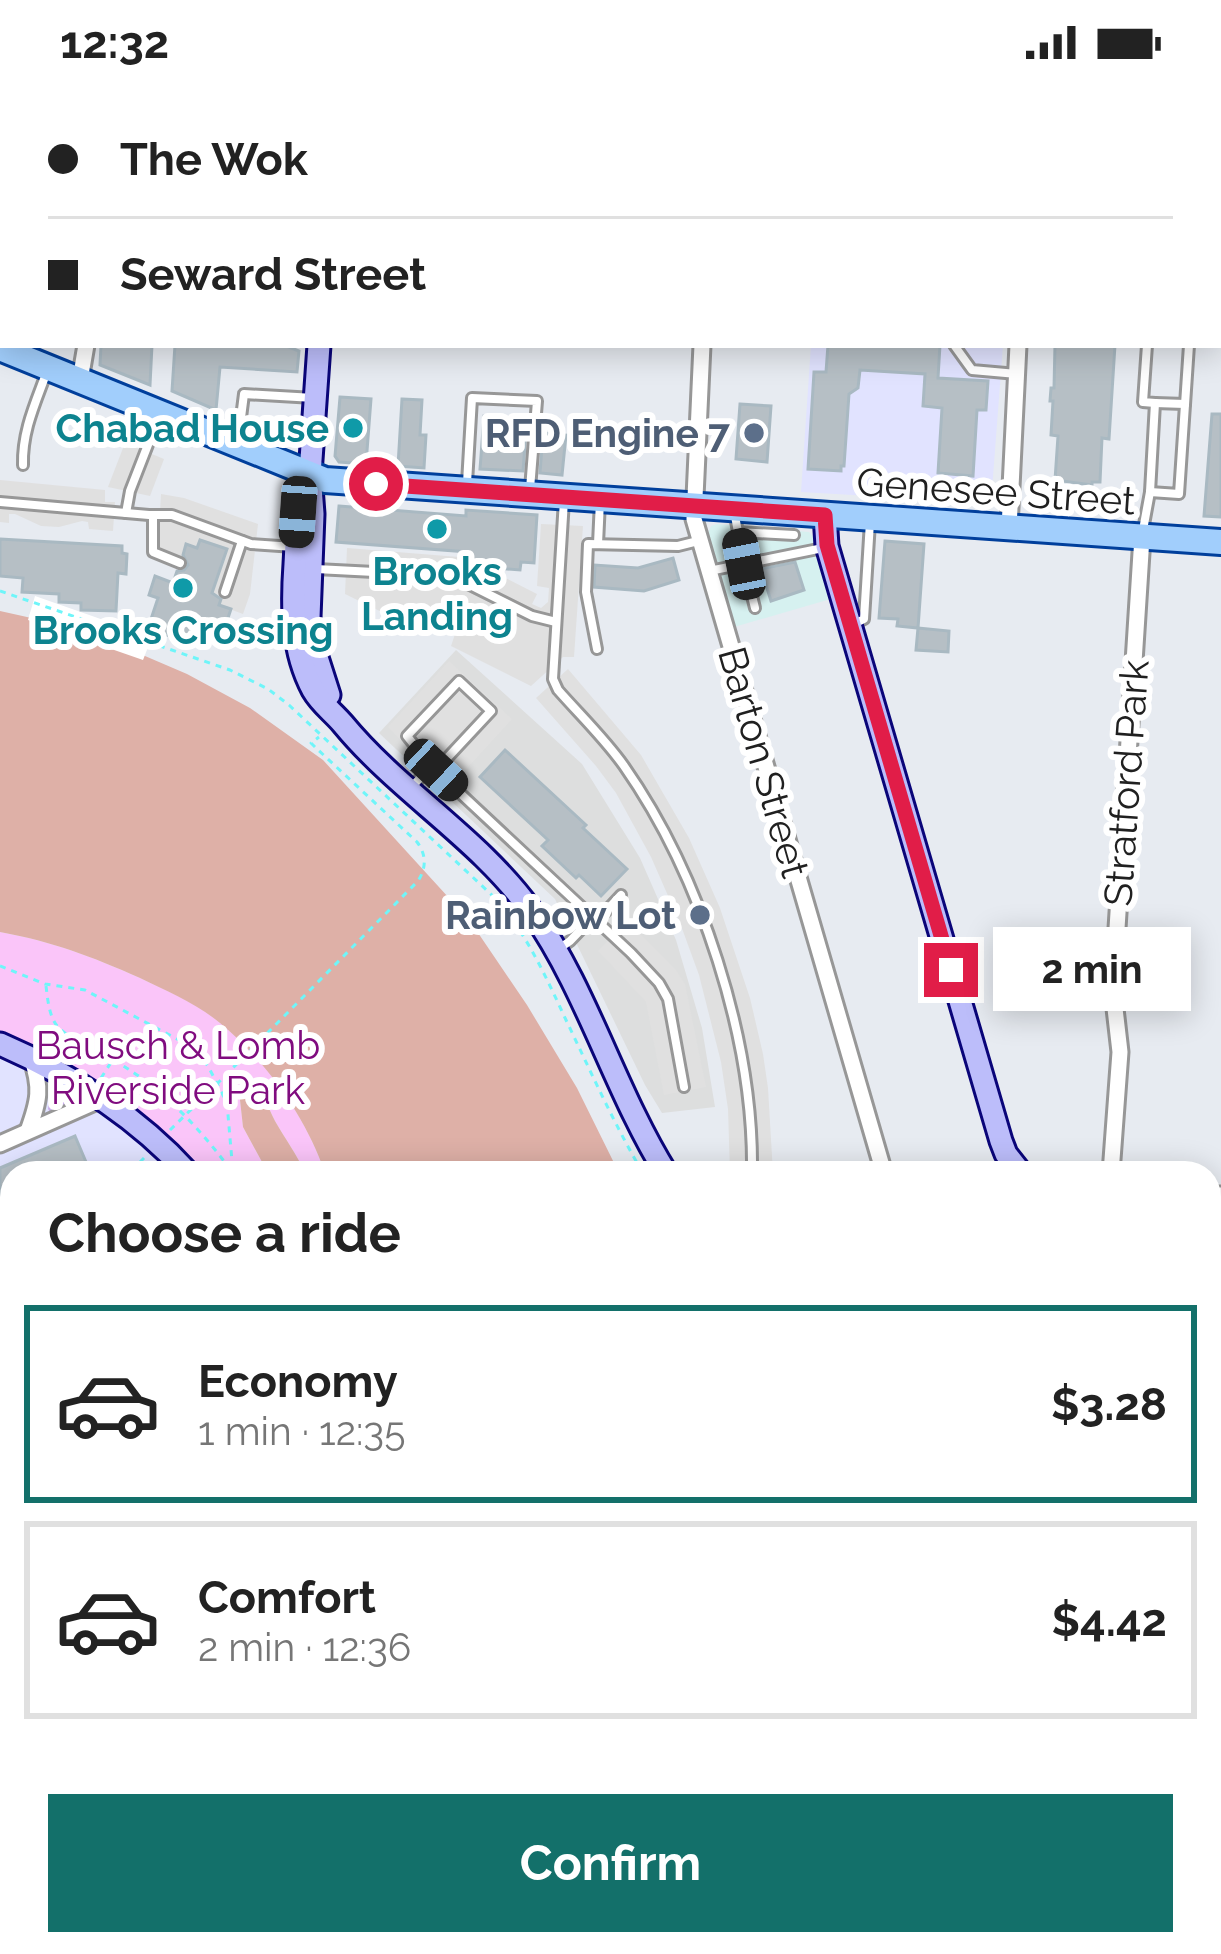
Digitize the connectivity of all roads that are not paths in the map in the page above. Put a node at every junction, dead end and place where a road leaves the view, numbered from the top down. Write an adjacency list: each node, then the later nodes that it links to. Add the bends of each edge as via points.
1 (85, 348): 11 (street)
2 (319, 348): 12 (main road)
3 (702, 348): 25 (street, Barton Street)
4 (956, 348): 10 (lane, via 972,370)
5 (1018, 348): 10 (street)
6 (1147, 348): 13 (lane, via 1143,402)
7 (1189, 348): 14 (lane)
8 (0, 349): 9 (main road, Genesee Street)
9 (49, 368): 11 (main road, Genesee Street); 17 (lane, via 30,414)
10 (1017, 374): 32 (street)
11 (80, 380): 15 (main road, Genesee Street)
12 (315, 398): 16 (lane, via 244,394); 18 (main road)
13 (1155, 403): 14 (lane); 20 (lane)
14 (1185, 404): 20 (lane, via 1179,494)
15 (161, 412): 16 (main road, Genesee Street); 26 (lane)
16 (238, 446): 18 (main road, Genesee Street)
17 (23, 465)
18 (310, 475): 19 (main road, Genesee Street); 38 (main road); 43 (main road)
19 (466, 490): 21 (main road, Genesee Street); 21 (lane, via 472,398 537,401)
20 (1150, 492): 33 (lane)
21 (530, 494): 22 (main road, Genesee Street)
22 (564, 497): 23 (main road, Genesee Street); 51 (lane)
23 (600, 499): 25 (main road, Genesee Street); 37 (lane)
24 (0, 502): 26 (lane)
25 (693, 506): 30 (main road, Genesee Street); 35 (street, Barton Street)
26 (126, 513): 28 (lane)
27 (825, 515): 29 (main road, Genesee Street); 31 (main road, Genesee Street); 39 (main road)
28 (153, 516): 34 (lane, via 172,515); 41 (lane, via 153,552)
29 (870, 518): 32 (main road, Genesee Street); 46 (lane)
30 (736, 520): 31 (main road, Genesee Street); 42 (lane)
31 (793, 524): 40 (lane)
32 (1009, 528): 33 (main road, Genesee Street)
33 (1142, 537): 36 (main road, Genesee Street); 71 (street, Stratford Park, via 1113,991 1120,1052)
34 (242, 541): 38 (lane); 47 (lane)
35 (700, 541): 37 (lane); 44 (street, Barton Street)
36 (1221, 542)
37 (598, 544): 53 (lane, via 588,544 586,586)
38 (296, 547): 54 (main road, via 300,656)
39 (827, 548): 40 (lane); 48 (main road)
40 (796, 554): 42 (lane)
41 (180, 563)
42 (744, 564): 44 (lane); 50 (lane)
43 (310, 569): 51 (lane, via 452,576); 54 (main road, via 313,645)
44 (709, 571): 69 (street, Barton Street)
45 (218, 577): 47 (lane)
46 (864, 578): 48 (lane); 52 (lane, via 864,619)
47 (229, 580): 49 (lane)
48 (838, 586): 52 (main road)
49 (225, 592)
50 (755, 608)
51 (556, 622): 68 (lane, via 555,685 634,782 707,933 746,1074)
52 (850, 626): 70 (main road)
53 (597, 649)
54 (334, 724): 56 (main road)
55 (434, 768): 55 (lane, via 407,736 459,681 491,711); 56 (lane); 58 (lane)
56 (409, 790): 59 (main road, via 510,885)
57 (621, 895): 58 (lane)
58 (595, 919): 59 (lane); 62 (lane, via 663,988)
59 (556, 951): 67 (main road)
60 (0, 1044): 61 (main road)
61 (31, 1057): 63 (main road); 64 (street, via 40,1082)
62 (684, 1087)
63 (98, 1095): 64 (street); 66 (main road)
64 (28, 1131): 65 (street)
65 (0, 1144)
66 (177, 1161)
67 (660, 1161)
68 (751, 1161)
69 (881, 1161)
70 (1012, 1161)
71 (1112, 1161)

